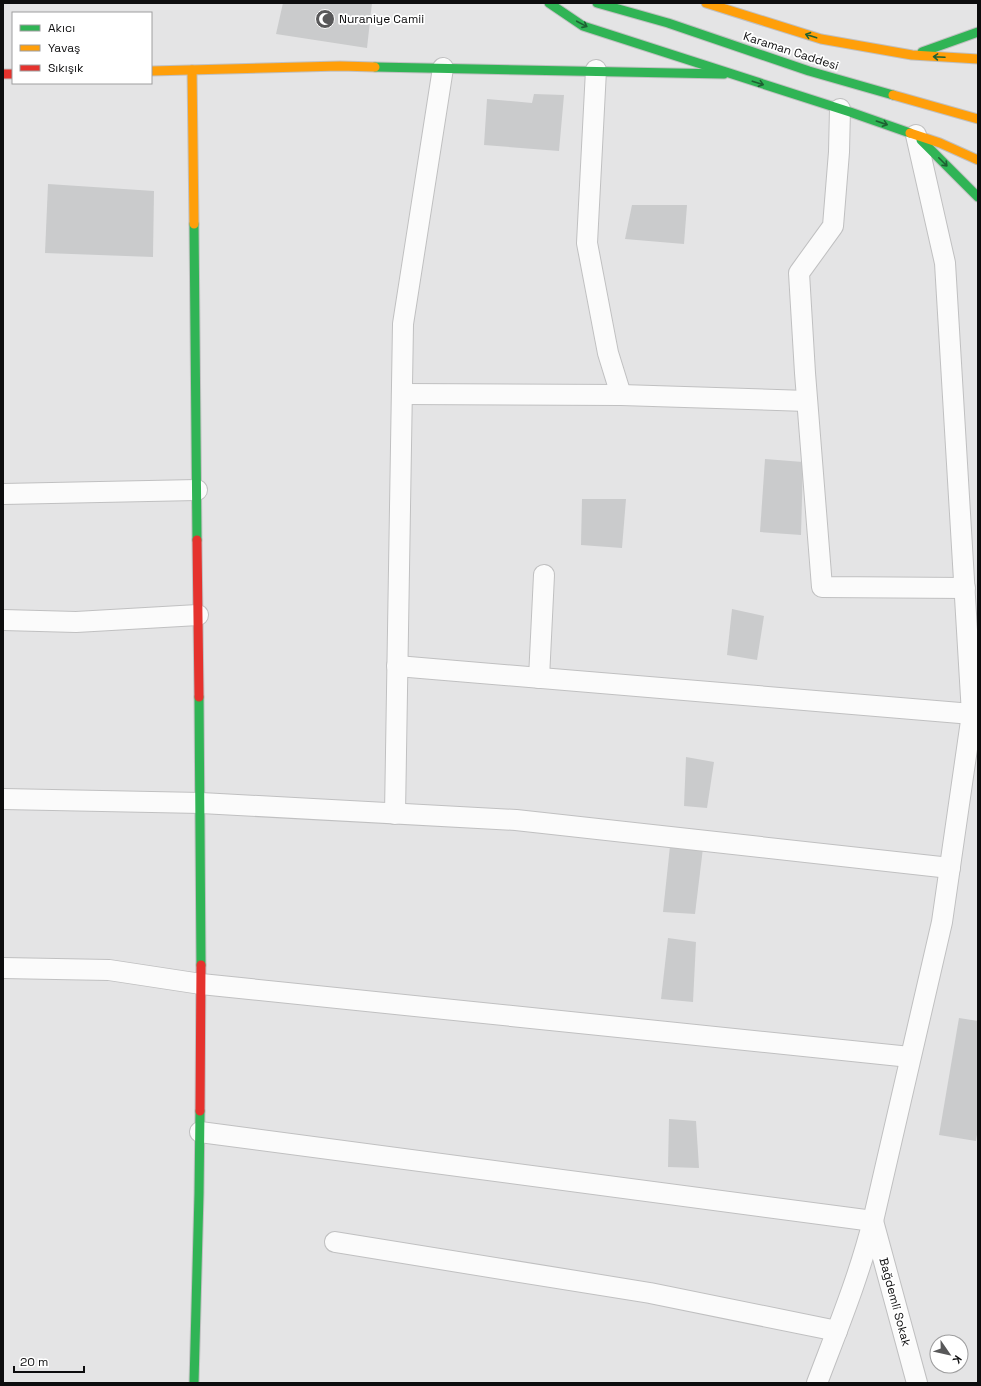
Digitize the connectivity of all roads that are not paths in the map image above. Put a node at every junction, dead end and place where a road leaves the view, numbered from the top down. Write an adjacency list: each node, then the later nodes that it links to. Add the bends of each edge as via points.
1 (550, 3): 11 (street, one-way to 11, via 583,26)
2 (597, 3): 13 (street, Karaman Caddesi, via 668,23 809,71)
3 (706, 3): 5 (street, one-way to 3, via 821,40)
4 (978, 32): 5 (street)
5 (912, 56): 6 (street, one-way to 5)
6 (978, 59)
7 (443, 68): 8 (street, via 340,66); 9 (street); 17 (street, via 403,324)
8 (192, 70): 10 (street); 20 (street)
9 (596, 70): 11 (street); 18 (street, via 587,243 608,353)
10 (152, 71)
11 (732, 74): 12 (street, one-way to 12)
12 (840, 109): 14 (street, one-way to 14); 19 (street, via 834,226 799,274)
13 (978, 119)
14 (916, 135): 15 (street); 16 (street, one-way to 16); 23 (street, via 945,263)
15 (978, 160)
16 (978, 197)
17 (402, 394): 18 (street); 26 (street)
18 (621, 394): 19 (street)
19 (808, 401): 23 (street, via 822,587)
20 (197, 490): 21 (street); 24 (street)
21 (3, 494)
22 (544, 574): 27 (street)
23 (965, 588): 28 (street)
24 (198, 615): 25 (street, via 76,622); 31 (street)
25 (3, 620)
26 (397, 666): 27 (street); 32 (street)
27 (539, 678): 28 (street)
28 (972, 714): 29 (street)
29 (974, 734): 33 (street)
30 (3, 799): 31 (street)
31 (200, 803): 32 (street); 35 (street)
32 (394, 814): 33 (street, via 516,820)
33 (950, 868): 36 (street, via 942,922)
34 (3, 968): 35 (street, via 109,970)
35 (201, 984): 36 (street); 37 (street)
36 (910, 1057): 38 (street)
37 (200, 1132): 38 (street); 41 (street)
38 (872, 1221): 40 (street, via 866,1250); 43 (street, Bağdemli Sokak)
39 (335, 1242): 40 (street, via 650,1293)
40 (837, 1331): 42 (street)
41 (194, 1383)
42 (817, 1383)
43 (916, 1383)

